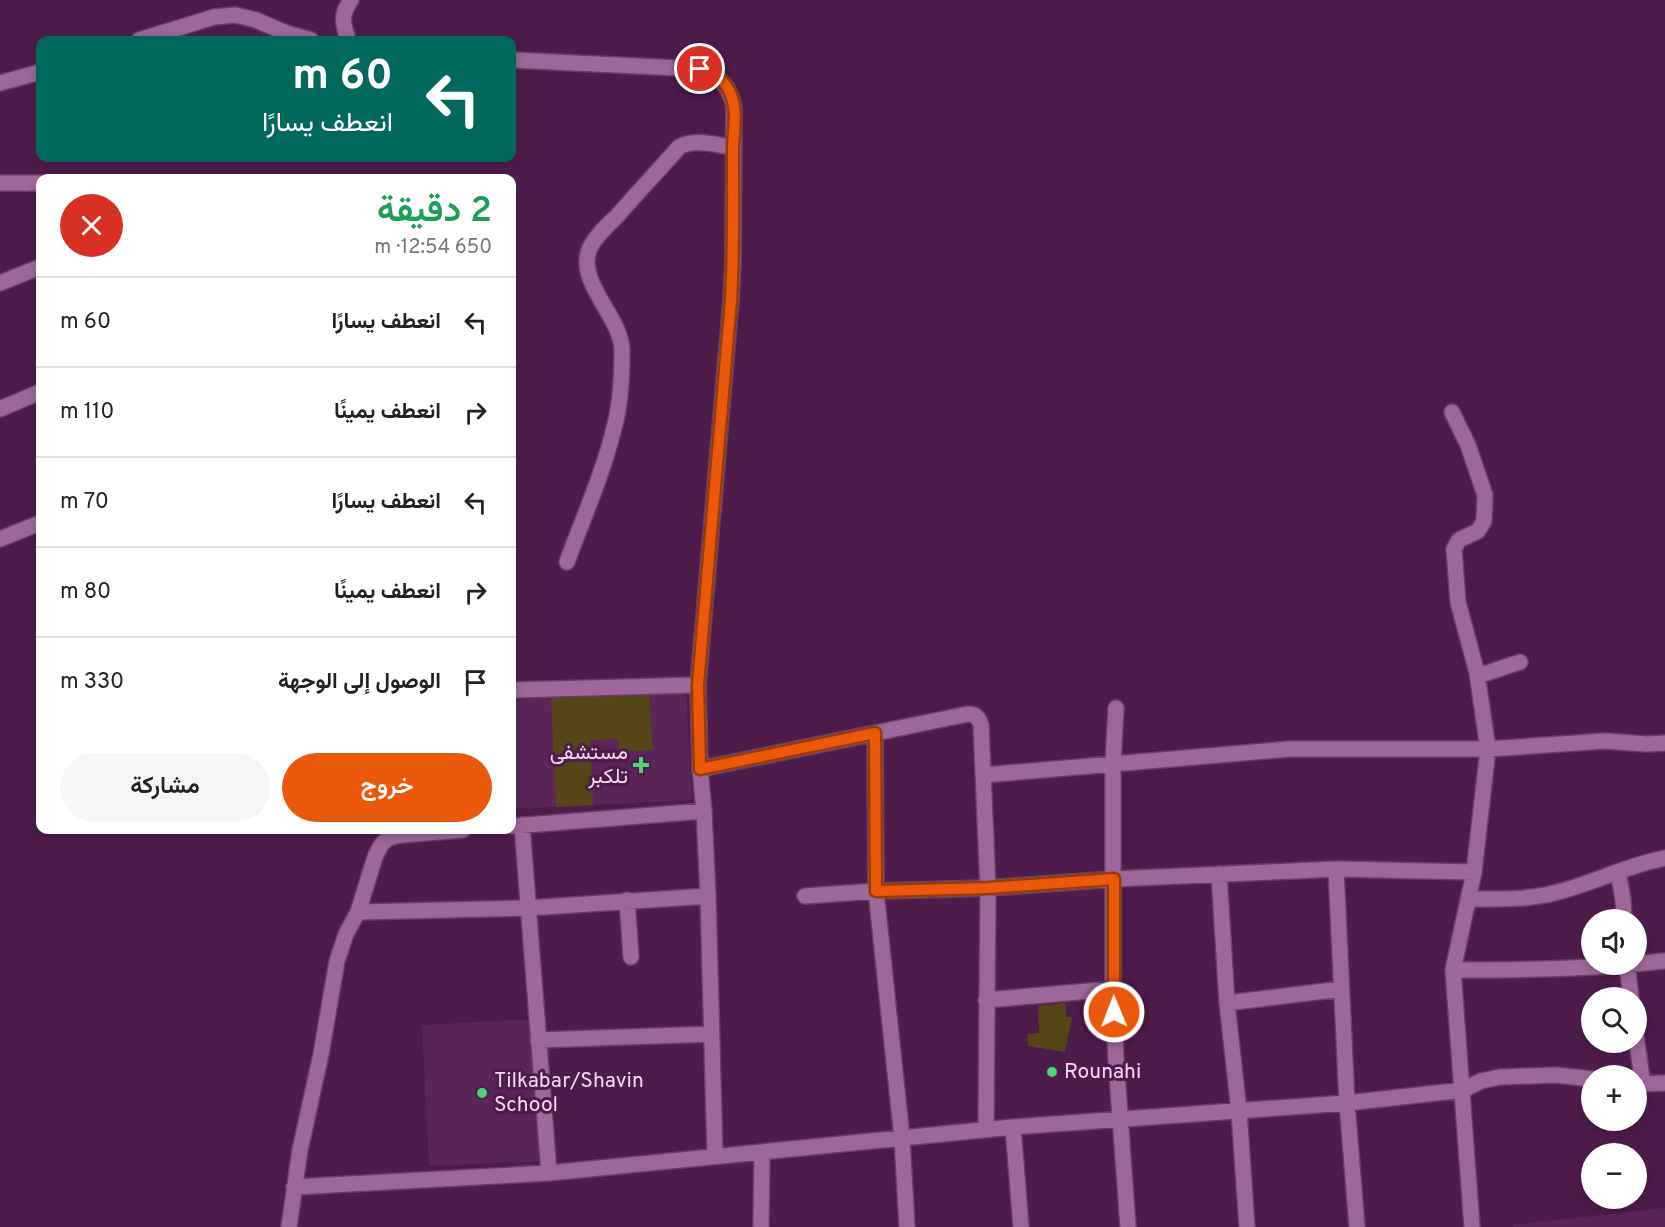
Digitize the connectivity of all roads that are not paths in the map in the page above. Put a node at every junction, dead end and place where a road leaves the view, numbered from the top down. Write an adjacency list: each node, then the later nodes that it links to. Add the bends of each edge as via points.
1 (351, 0): 4 (street, via 343,10)
2 (152, 36): 3 (street, via 214,17 235,15)
3 (297, 36)
4 (347, 36)
5 (516, 60): 8 (street, via 679,67 709,72 724,82 732,98)
6 (36, 74): 7 (street)
7 (0, 83)
8 (733, 147): 18 (street, via 696,142 679,147 590,247 587,255 591,282 621,339 620,384 615,426); 21 (street, via 731,300)
9 (0, 183): 10 (street)
10 (36, 183)
11 (36, 269): 12 (street)
12 (0, 283)
13 (36, 394): 14 (street)
14 (0, 409)
15 (1452, 412): 20 (street, via 1485,495 1484,521 1478,531 1459,540 1454,549 1458,602)
16 (36, 525): 17 (street)
17 (0, 539)
18 (567, 562)
19 (1520, 662): 20 (street)
20 (1478, 676): 26 (street)
21 (698, 685): 22 (street); 28 (street)
22 (516, 690)
23 (1116, 708): 27 (street)
24 (875, 733): 28 (street); 29 (street, via 972,714 981,725); 40 (street)
25 (1665, 743): 26 (street, via 1605,741)
26 (1488, 749): 27 (street, via 1290,749); 35 (street)
27 (1113, 763): 29 (street); 38 (street)
28 (700, 769): 30 (street)
29 (984, 775): 39 (street)
30 (704, 811): 31 (street); 41 (street)
31 (517, 825): 45 (street)
32 (401, 834): 47 (street, via 381,844)
33 (1665, 858): 36 (street)
34 (1336, 869): 35 (street); 37 (street); 54 (street)
35 (1474, 872): 43 (street)
36 (1618, 872): 43 (street, via 1552,894); 46 (street)
37 (1219, 874): 38 (street); 56 (street)
38 (1114, 879): 39 (street); 53 (street)
39 (988, 888): 40 (street); 55 (street)
40 (876, 891): 42 (street); 68 (street)
41 (708, 896): 44 (street); 57 (street)
42 (805, 896)
43 (1470, 899): 52 (street)
44 (627, 900): 45 (street); 48 (street)
45 (528, 908): 47 (street); 58 (street)
46 (1623, 909)
47 (358, 912): 72 (street, via 337,961)
48 (631, 957)
49 (1665, 962): 50 (street)
50 (1647, 963)
51 (1581, 967): 52 (street)
52 (1453, 970): 62 (street)
53 (1113, 989): 55 (street); 65 (street)
54 (1341, 989): 56 (street); 63 (street)
55 (986, 1000): 67 (street)
56 (1227, 1003): 64 (street)
57 (712, 1034): 58 (street); 70 (street)
58 (538, 1040): 71 (street)
59 (1581, 1078): 62 (street, via 1500,1077)
60 (1665, 1083): 61 (street)
61 (1647, 1084)
62 (1463, 1090): 63 (street); 80 (street)
63 (1347, 1103): 64 (street); 79 (street)
64 (1239, 1111): 65 (street); 78 (street)
65 (1119, 1119): 66 (street); 77 (street)
66 (1013, 1127): 67 (street); 76 (street)
67 (986, 1130): 68 (street)
68 (902, 1138): 69 (street); 75 (street)
69 (762, 1153): 70 (street); 74 (street)
70 (715, 1156): 71 (street)
71 (549, 1173): 72 (street)
72 (294, 1187): 73 (street)
73 (289, 1227)
74 (761, 1227)
75 (908, 1227)
76 (1022, 1227)
77 (1128, 1227)
78 (1247, 1227)
79 (1357, 1227)
80 (1473, 1227)

